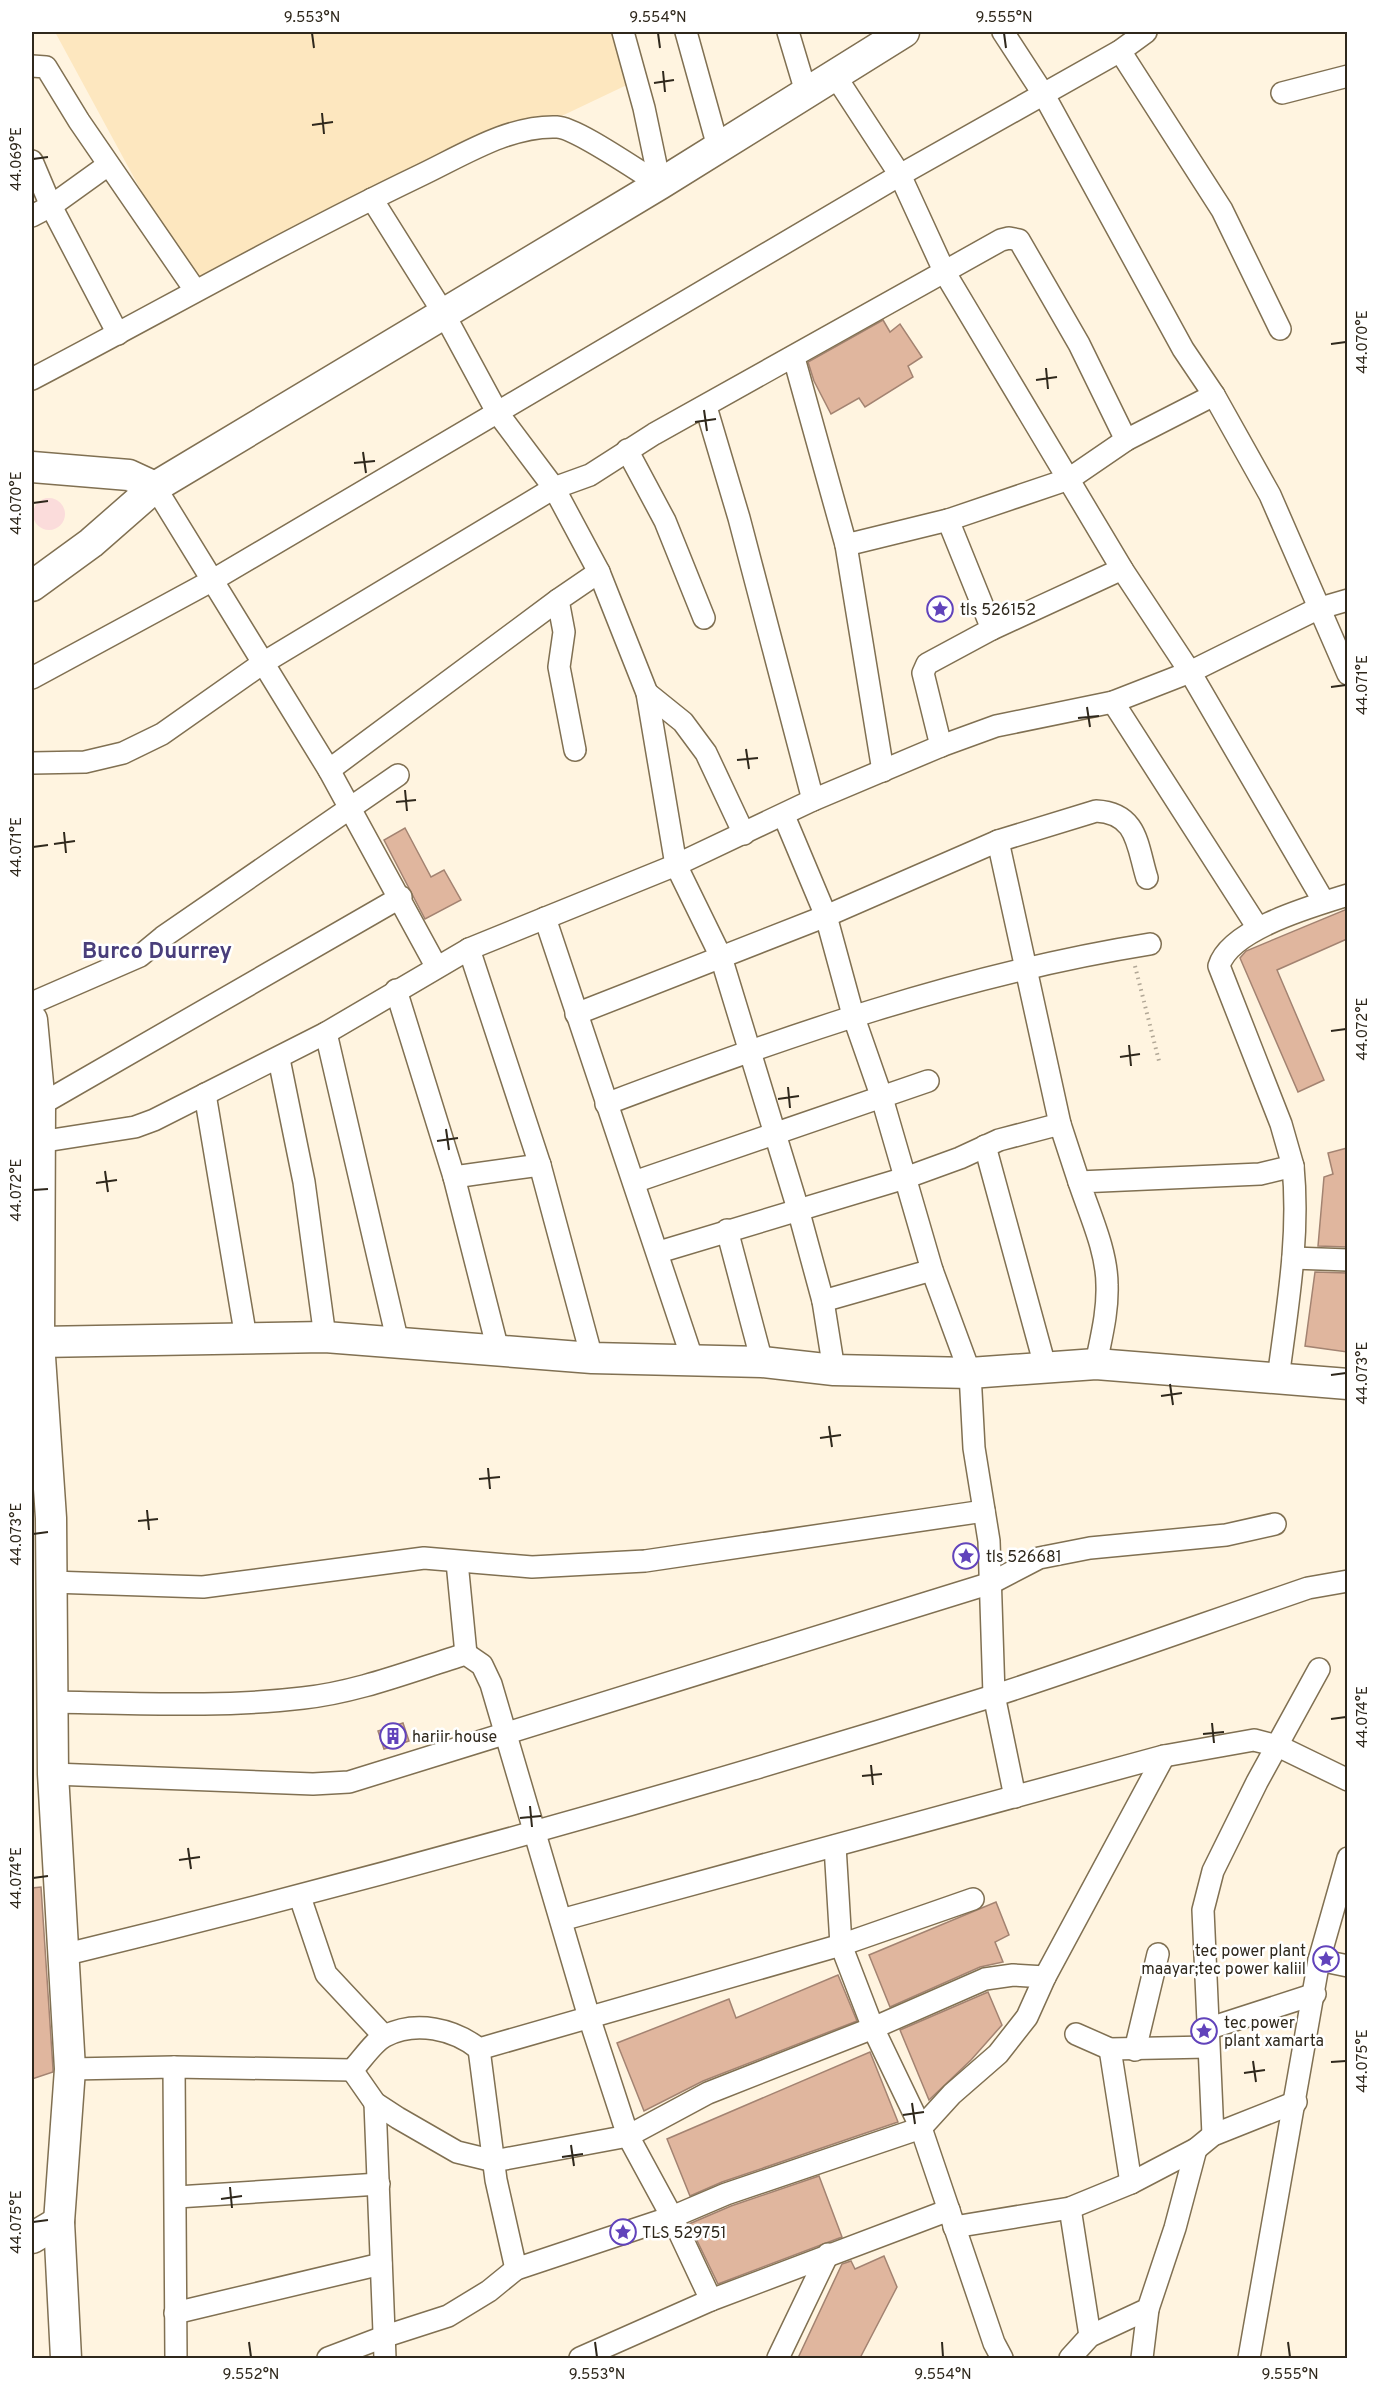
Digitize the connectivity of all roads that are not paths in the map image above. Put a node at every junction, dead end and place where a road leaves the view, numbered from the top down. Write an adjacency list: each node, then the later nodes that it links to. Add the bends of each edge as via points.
1 (623, 32): 18 (street)
2 (686, 32): 14 (street)
3 (788, 32): 11 (street)
4 (904, 32): 9 (main road)
5 (1003, 32): 13 (street)
6 (1146, 32): 7 (street)
7 (1120, 51): 13 (street); 25 (street, via 1222,210)
8 (32, 66): 16 (street, via 46,67)
9 (834, 75): 11 (main road); 17 (street)
10 (1347, 76): 12 (street)
11 (806, 92): 14 (main road)
12 (1282, 93)
13 (1044, 94): 17 (street); 29 (street, via 1183,349)
14 (718, 147): 18 (main road)
15 (32, 161): 20 (street)
16 (108, 165): 20 (street); 23 (street)
17 (900, 175): 22 (street); 31 (street)
18 (660, 184): 19 (street, via 575,134 560,127 539,127 504,136); 24 (main road)
19 (372, 199): 23 (street); 24 (street)
20 (51, 206): 21 (street); 26 (street)
21 (32, 216)
22 (945, 273): 27 (street); 32 (street, via 1001,240 1019,240 1079,344); 35 (street)
23 (195, 290): 26 (street)
24 (444, 314): 31 (street); 36 (main road)
25 (1280, 330)
26 (118, 334): 28 (street)
27 (794, 358): 30 (street); 39 (street)
28 (32, 379)
29 (1214, 395): 32 (street); 46 (street, via 1270,495)
30 (706, 407): 33 (street); 61 (street)
31 (497, 412): 37 (street); 42 (street)
32 (1126, 440): 35 (street)
33 (627, 450): 37 (street, via 590,475); 47 (street, via 665,520)
34 (32, 467): 36 (main road, via 129,475)
35 (1069, 479): 38 (street); 40 (street)
36 (155, 487): 42 (street); 43 (main road, via 91,543)
37 (554, 488): 41 (street); 49 (street)
38 (948, 520): 39 (street); 48 (street)
39 (846, 545): 59 (street)
40 (1122, 569): 48 (street); 50 (street)
41 (599, 572): 44 (street); 53 (street)
42 (213, 580): 49 (street); 52 (street)
43 (32, 586)
44 (558, 600): 56 (street, via 564,632 559,667); 58 (street)
45 (1347, 600): 46 (street)
46 (1317, 609): 50 (street); 51 (street)
47 (704, 618)
48 (992, 629): 55 (street, via 923,668)
49 (263, 663): 57 (street, via 162,734 123,753 85,762); 58 (street)
50 (1190, 672): 54 (street); 70 (street)
51 (1347, 674)
52 (32, 678)
53 (647, 693): 64 (street, via 683,722 706,753); 66 (street)
54 (1113, 702): 55 (street, via 996,726); 73 (street)
55 (941, 746): 59 (street)
56 (575, 750)
57 (32, 763)
58 (329, 770): 62 (street)
59 (883, 771): 61 (street)
60 (398, 775): 62 (street)
61 (813, 800): 63 (street)
62 (349, 808): 69 (street); 80 (street, via 140,956)
63 (784, 816): 64 (street); 71 (street)
64 (744, 834): 66 (street)
65 (998, 841): 67 (street, via 1096,811 1110,812 1123,817 1132,828); 71 (street); 78 (street)
66 (676, 865): 72 (street); 76 (street)
67 (1147, 878)
68 (1347, 895): 70 (street)
69 (400, 897): 77 (street); 91 (street)
70 (1324, 902): 73 (street)
71 (826, 916): 76 (street); 82 (street)
72 (545, 918): 75 (street); 81 (street)
73 (1258, 928): 97 (street, via 1222,954 1219,966 1281,1124)
74 (1140, 946): 78 (street)
75 (469, 949): 77 (street); 96 (street)
76 (721, 957): 81 (street); 85 (street)
77 (436, 966): 79 (street)
78 (1026, 968): 82 (street); 92 (street)
79 (396, 990): 84 (street); 98 (street)
80 (32, 1003)
81 (576, 1014): 90 (street)
82 (853, 1016): 85 (street); 89 (street)
83 (32, 1020): 91 (main road)
84 (326, 1033): 86 (street); 112 (street)
85 (748, 1050): 90 (street); 93 (street)
86 (279, 1059): 88 (street); 109 (street, via 304,1182)
87 (928, 1081): 89 (street)
88 (205, 1094): 94 (street, via 135,1127); 110 (street)
89 (882, 1098): 93 (street); 99 (street)
90 (606, 1104): 100 (street)
91 (40, 1105): 94 (main road)
92 (1060, 1124): 95 (street); 101 (street)
93 (776, 1134): 100 (street); 102 (street)
94 (39, 1142): 111 (main road)
95 (985, 1146): 99 (street); 118 (street)
96 (540, 1165): 98 (street); 114 (street)
97 (1293, 1166): 101 (street, via 1260,1174); 105 (street)
98 (454, 1177): 113 (street)
99 (905, 1178): 102 (street); 107 (street)
100 (634, 1182): 104 (street)
101 (1079, 1182): 117 (street, via 1103,1256 1107,1284)
102 (798, 1209): 103 (street); 108 (street)
103 (727, 1230): 104 (street); 116 (street)
104 (658, 1252): 115 (street)
105 (1293, 1258): 106 (street); 121 (street)
106 (1347, 1260)
107 (932, 1270): 108 (street); 120 (street)
108 (824, 1301): 119 (street)
109 (325, 1337): 110 (main road); 112 (main road)
110 (246, 1338): 111 (main road)
111 (35, 1343): 127 (main road, via 47,1450)
112 (398, 1343): 113 (main road)
113 (498, 1350): 114 (main road)
114 (592, 1358): 115 (main road)
115 (693, 1361): 116 (main road)
116 (762, 1362): 119 (main road)
117 (1096, 1364): 118 (main road); 121 (main road)
118 (1045, 1366): 120 (main road)
119 (834, 1370): 120 (main road)
120 (970, 1373): 123 (street, via 974,1448)
121 (1278, 1379): 122 (main road)
122 (1347, 1384)
123 (984, 1511): 125 (street, via 645,1561 532,1567); 128 (street)
124 (1275, 1524): 128 (street, via 1226,1535 1090,1548 1039,1558)
125 (457, 1562): 127 (street, via 424,1558 203,1587); 129 (street)
126 (1347, 1581): 132 (street, via 1308,1588)
127 (51, 1582): 130 (main road)
128 (991, 1583): 132 (street); 134 (street)
129 (466, 1654): 133 (street, via 355,1689 304,1698 222,1704); 134 (street, via 482,1665)
130 (41, 1669): 133 (main road)
131 (1319, 1669): 135 (street)
132 (994, 1695): 139 (street); 140 (street)
133 (51, 1702): 137 (main road)
134 (505, 1733): 137 (street, via 349,1782); 140 (street)
135 (1278, 1746): 136 (street, via 1250,1740); 138 (street); 157 (street, via 1213,1871 1203,1910)
136 (1164, 1756): 139 (street); 151 (street)
137 (53, 1774): 148 (main road)
138 (1347, 1780)
139 (1015, 1797): 141 (street)
140 (535, 1831): 143 (street); 145 (street)
141 (835, 1846): 145 (street); 146 (street)
142 (1347, 1858): 149 (street)
143 (300, 1898): 148 (street); 156 (street, via 326,1974)
144 (973, 1899): 146 (street)
145 (561, 1920): 153 (street)
146 (841, 1945): 153 (street); 154 (street)
147 (1158, 1954): 160 (street)
148 (63, 1955): 162 (main road)
149 (1319, 1960): 150 (street); 152 (street)
150 (1347, 1966)
151 (1046, 1977): 154 (street, via 1013,1975 985,1979); 166 (street, via 1028,2017 1014,2036)
152 (1315, 1994): 157 (street); 164 (street)
153 (589, 2017): 158 (street); 167 (street)
154 (873, 2028): 166 (street); 167 (street, via 708,2093)
155 (1076, 2034): 159 (street)
156 (384, 2036): 158 (street, via 410,2029 448,2031 463,2036); 163 (street)
157 (1208, 2038): 160 (street); 168 (street)
158 (479, 2049): 169 (street)
159 (1110, 2049): 160 (street); 170 (street)
160 (1135, 2050)
161 (174, 2067): 162 (street); 163 (street); 172 (street)
162 (70, 2069): 176 (main road)
163 (352, 2070): 165 (street)
164 (1296, 2102): 168 (street); 195 (street)
165 (375, 2103): 169 (street, via 457,2152); 171 (street)
166 (921, 2128): 174 (street, via 726,2194); 175 (street)
167 (628, 2136): 169 (street); 174 (street)
168 (1205, 2142): 170 (street); 182 (street)
169 (495, 2161): 180 (street)
170 (1131, 2183): 173 (street)
171 (379, 2184): 172 (street); 179 (street)
172 (177, 2197): 183 (street)
173 (1070, 2208): 175 (street); 185 (street)
174 (672, 2217): 180 (street); 181 (street)
175 (952, 2218): 178 (street); 192 (street)
176 (59, 2222): 177 (main road); 186 (main road)
177 (32, 2238)
178 (828, 2254): 181 (street); 191 (street)
179 (381, 2264): 183 (street); 184 (street)
180 (516, 2269): 184 (street, via 455,2313)
181 (711, 2300): 190 (street)
182 (1148, 2309): 185 (street); 194 (street)
183 (175, 2313): 187 (street)
184 (386, 2336): 188 (street); 189 (street)
185 (1090, 2336): 193 (street)
186 (66, 2358)
187 (177, 2358)
188 (328, 2358)
189 (385, 2358)
190 (580, 2358)
191 (778, 2358)
192 (1002, 2358)
193 (1070, 2358)
194 (1142, 2358)
195 (1249, 2358)

